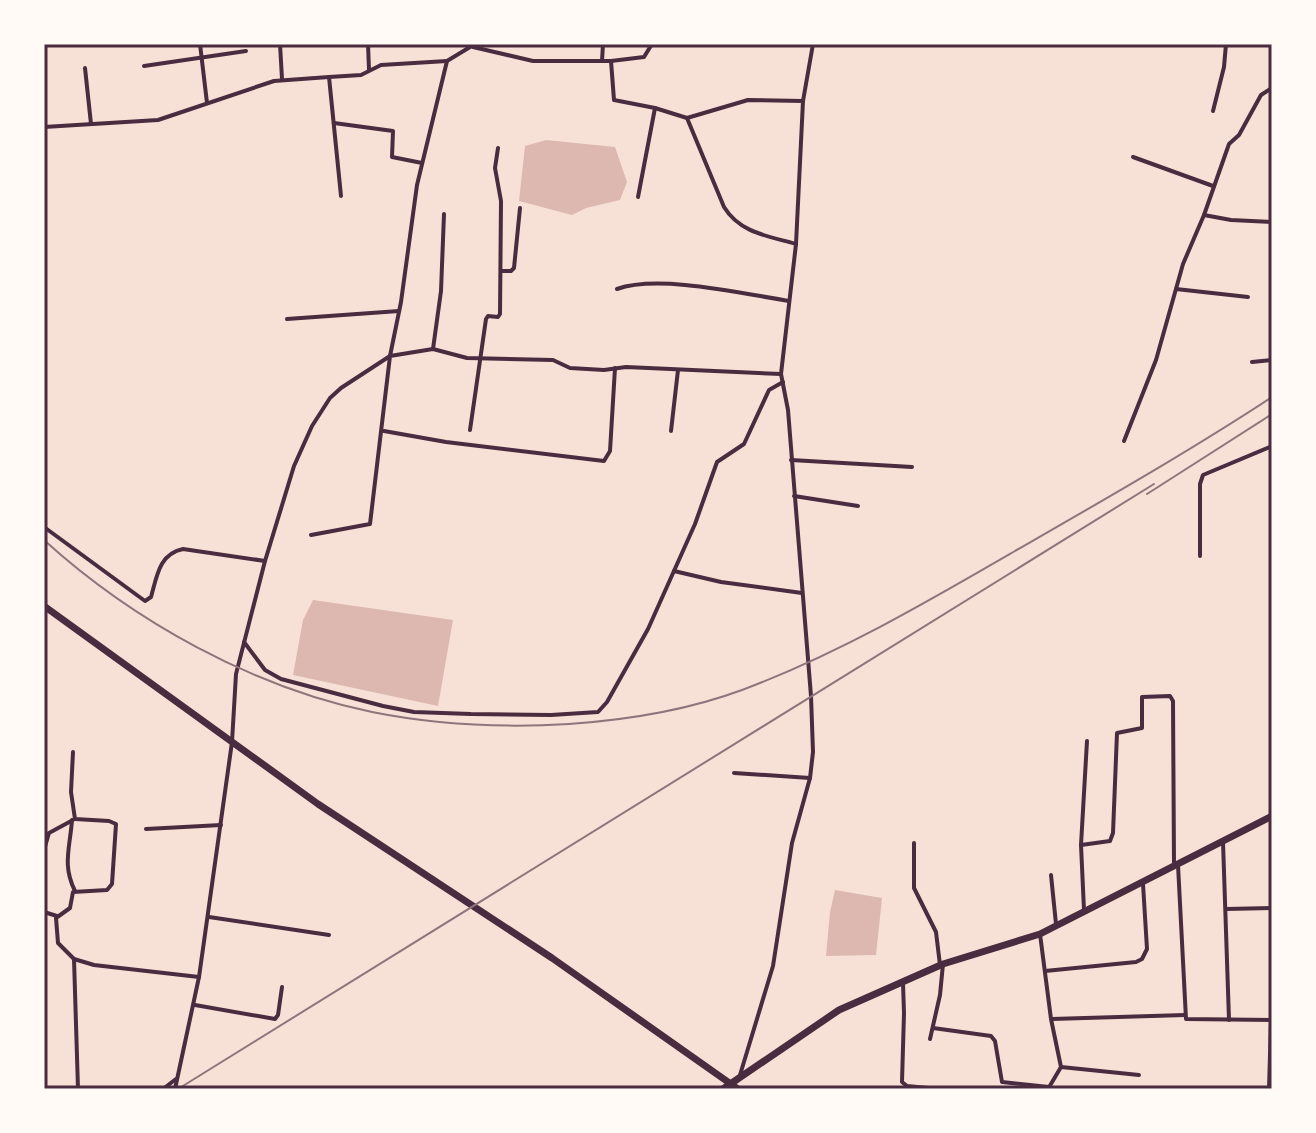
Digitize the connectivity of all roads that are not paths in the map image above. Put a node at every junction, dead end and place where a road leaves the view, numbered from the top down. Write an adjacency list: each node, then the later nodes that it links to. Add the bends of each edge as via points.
1 (200, 44): 10 (street)
2 (280, 44): 18 (street)
3 (368, 44): 16 (street)
4 (603, 44): 12 (street)
5 (652, 44): 13 (street, via 644,57)
6 (813, 44): 21 (street)
7 (1226, 44): 24 (street)
8 (474, 45): 11 (street); 12 (street, via 533,61)
9 (246, 51): 10 (street)
10 (202, 57): 14 (street); 22 (street)
11 (447, 61): 16 (street); 31 (street)
12 (602, 61): 13 (street)
13 (611, 61): 23 (street, via 614,100)
14 (144, 66)
15 (85, 68): 27 (street)
16 (369, 70): 17 (street)
17 (329, 77): 18 (street); 26 (street)
18 (282, 79): 22 (street)
19 (1272, 88): 32 (street, via 1261,95 1229,144)
20 (44, 96): 28 (street)
21 (803, 101): 25 (street, via 748,100); 39 (street)
22 (207, 103): 27 (street, via 158,120)
23 (655, 108): 25 (street); 34 (street)
24 (1213, 111)
25 (687, 118): 39 (street, via 732,220 747,230)
26 (333, 123): 31 (street, via 393,131 392,157); 33 (street)
27 (91, 124): 28 (street)
28 (44, 126)
29 (498, 148): 40 (street)
30 (1133, 157): 32 (street)
31 (422, 163): 45 (street)
32 (1213, 186): 37 (street)
33 (341, 196)
34 (638, 197)
35 (520, 208): 40 (street, via 514,268)
36 (444, 214): 47 (street)
37 (1204, 215): 38 (street); 42 (street)
38 (1272, 222)
39 (796, 244): 44 (street)
40 (501, 271): 49 (street, via 500,314 486,317)
41 (617, 289): 44 (street, via 668,285)
42 (1176, 289): 43 (street); 59 (street, via 1156,360)
43 (1248, 297)
44 (789, 301): 54 (street)
45 (399, 311): 46 (street); 48 (street)
46 (287, 319)
47 (433, 349): 48 (street); 49 (street)
48 (390, 356): 56 (street); 68 (street, via 341,388 312,426)
49 (481, 357): 52 (street); 57 (street)
50 (1272, 360): 51 (street)
51 (1252, 362)
52 (615, 368): 53 (street); 56 (street, via 610,451 604,461)
53 (678, 369): 54 (street); 58 (street)
54 (781, 374): 55 (street)
55 (783, 382): 61 (street); 69 (street, via 769,390 744,444 717,462)
56 (383, 430): 66 (street, via 370,524)
57 (470, 430)
58 (671, 431)
59 (1124, 441)
60 (1272, 446): 67 (street, via 1203,475)
61 (791, 460): 62 (street); 63 (street)
62 (912, 467)
63 (794, 496): 64 (street); 70 (street)
64 (858, 506)
65 (44, 527): 68 (street, via 145,601 172,551)
66 (311, 535)
67 (1200, 556)
68 (265, 561): 72 (street)
69 (674, 571): 70 (street); 72 (street, via 607,702 592,713 471,714 383,706 281,679 265,670)
70 (802, 593): 77 (street, via 814,741)
71 (44, 606): 74 (highway)
72 (244, 642): 74 (street, via 236,674)
73 (1087, 741): 84 (street)
74 (232, 742): 80 (street); 121 (highway)
75 (73, 752): 79 (street)
76 (734, 773): 77 (street)
77 (810, 778): 115 (street, via 792,843 773,966)
78 (1272, 816): 82 (highway)
79 (73, 820): 85 (street, via 49,833); 89 (street, via 66,862); 89 (street, via 113,821 116,828 111,888)
80 (221, 825): 81 (street); 95 (street)
81 (146, 829)
82 (1223, 842): 86 (highway); 91 (street)
83 (914, 843): 100 (street, via 914,888 932,921)
84 (1081, 845): 86 (street, via 1105,843 1113,833 1117,733 1142,728 1142,697 1170,696); 93 (street)
85 (44, 850)
86 (1176, 866): 88 (highway); 106 (street)
87 (1051, 875): 96 (street)
88 (1143, 884): 93 (highway); 101 (street, via 1147,949 1142,959)
89 (75, 891): 94 (street, via 70,908)
90 (1272, 908): 91 (street)
91 (1225, 909): 108 (street)
92 (44, 912): 94 (street)
93 (1084, 913): 96 (highway)
94 (57, 916): 99 (street, via 55,937)
95 (208, 917): 98 (street); 102 (street)
96 (1056, 927): 97 (highway)
97 (1040, 934): 100 (highway); 101 (street)
98 (329, 935)
99 (74, 959): 102 (street); 117 (street)
100 (942, 965): 103 (highway); 110 (street)
101 (1045, 971): 107 (street)
102 (199, 977): 105 (street)
103 (902, 980): 115 (highway, via 839,1010); 122 (street, via 902,1082)
104 (282, 987): 105 (street, via 275,1019)
105 (195, 1005): 114 (street)
106 (1185, 1015): 107 (street); 108 (street, via 1189,1021)
107 (1051, 1019): 112 (street)
108 (1229, 1020): 109 (street)
109 (1272, 1020): 123 (street)
110 (933, 1028): 111 (street); 116 (street, via 991,1036 1002,1082)
111 (930, 1039)
112 (1061, 1067): 113 (street); 116 (street)
113 (1139, 1075)
114 (178, 1077): 118 (street); 119 (street)
115 (739, 1077): 120 (highway)
116 (1049, 1088)
117 (78, 1089)
118 (163, 1089)
119 (175, 1089)
120 (723, 1089)
121 (738, 1089)
122 (939, 1089)
123 (1269, 1089)

